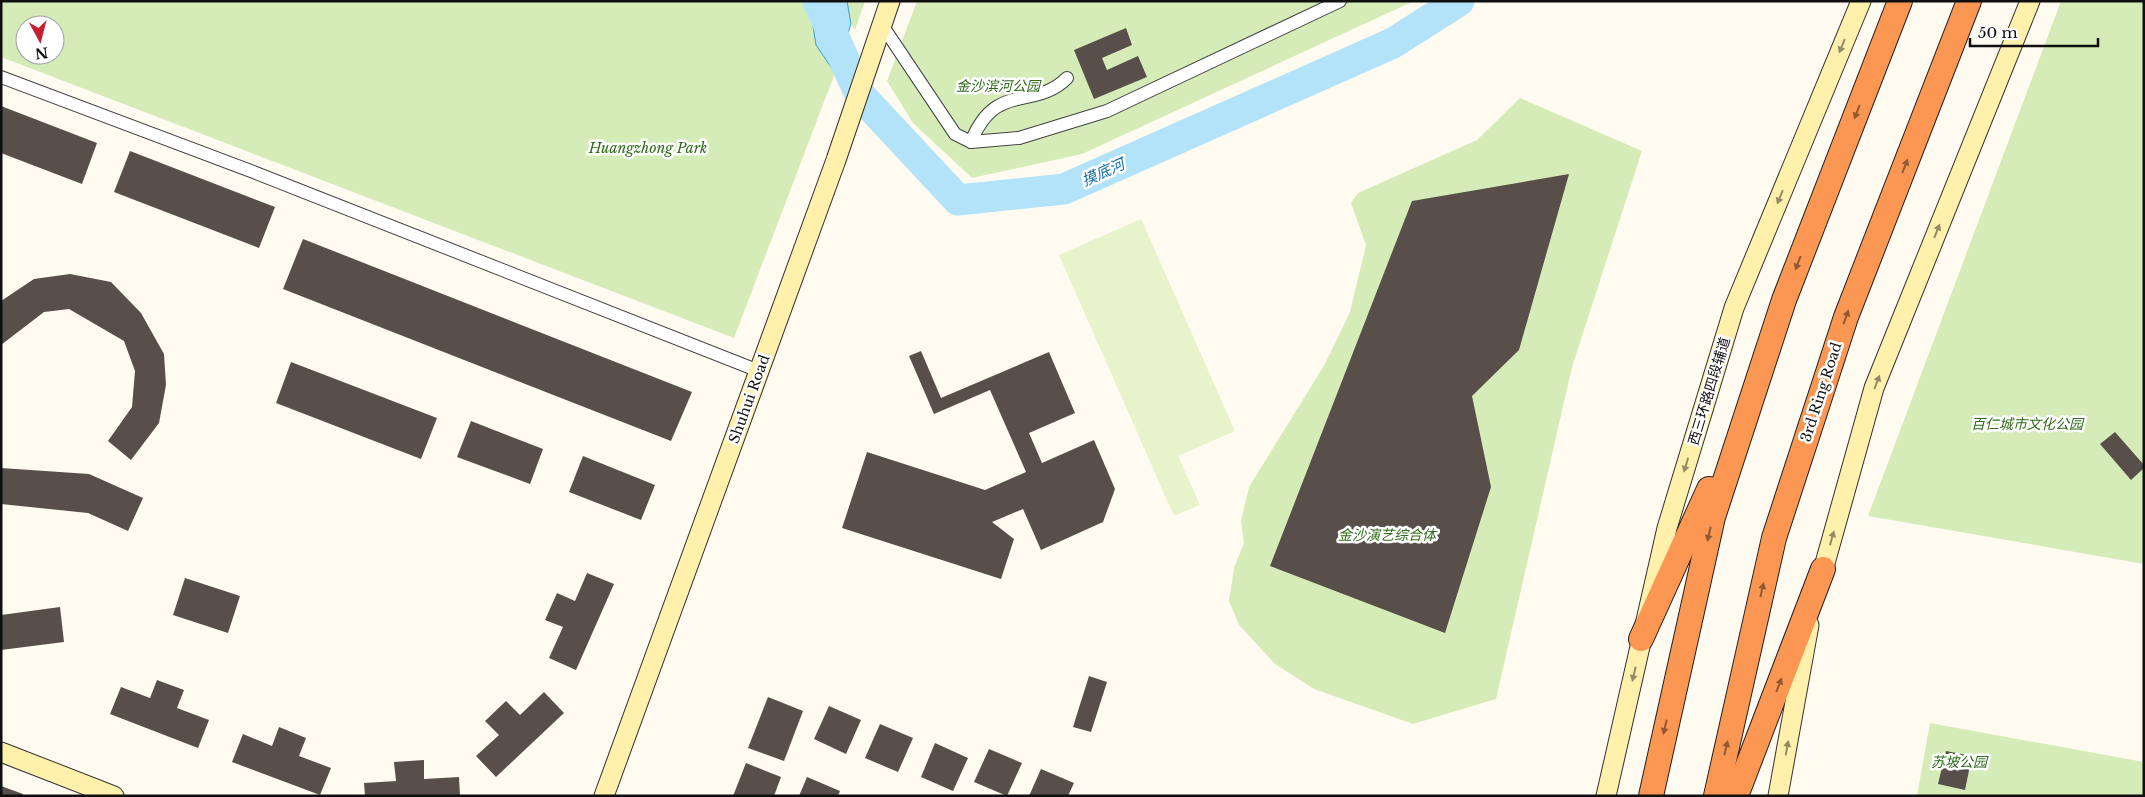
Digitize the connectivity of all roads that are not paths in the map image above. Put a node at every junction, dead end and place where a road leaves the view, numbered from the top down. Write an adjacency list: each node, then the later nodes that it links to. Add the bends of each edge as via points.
1 (890, 1): 7 (main road, Shuhui Road)
2 (1340, 1): 10 (street, via 1107,110 1020,138)
3 (1861, 1): 14 (main road, 西三环路四段辅道, one-way to 14, via 1734,308 1667,528)
4 (1900, 1): 12 (highway, one-way to 12, via 1784,300)
5 (1969, 1): 20 (highway, 3rd Ring Road, one-way to 5, via 1774,538 1846,317)
6 (2030, 1): 13 (main road, one-way to 6, via 1874,388)
7 (882, 25): 10 (street, via 955,134); 11 (main road, Shuhui Road)
8 (1, 76): 11 (street)
9 (1067, 78): 10 (street, via 1059,86 1004,101 988,113)
10 (971, 142)
11 (759, 371): 17 (main road, Shuhui Road)
12 (1757, 382): 14 (highway); 19 (highway, one-way to 19, via 1713,517)
13 (1823, 569): 21 (highway, one-way to 13); 22 (main road, one-way to 13, via 1812,606)
14 (1642, 639): 18 (main road, 西三环路四段辅道, one-way to 18)
15 (1, 752): 16 (main road)
16 (114, 796)
17 (604, 796)
18 (1606, 796)
19 (1651, 796)
20 (1716, 796)
21 (1736, 796)
22 (1778, 796)

